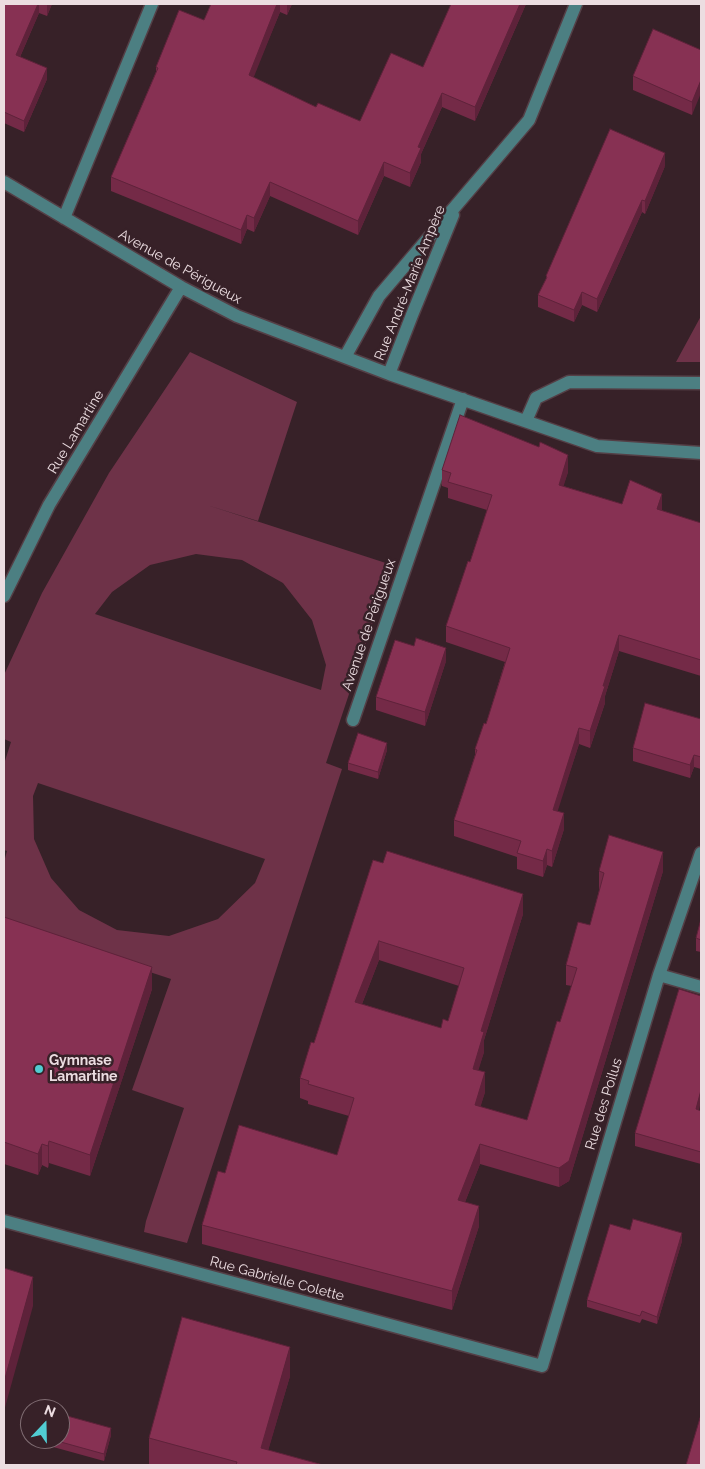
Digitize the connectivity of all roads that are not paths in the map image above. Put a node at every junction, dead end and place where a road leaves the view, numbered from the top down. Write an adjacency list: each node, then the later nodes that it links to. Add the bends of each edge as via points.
1 (152, 4): 5 (street)
2 (576, 4): 4 (street, Rue André-Marie Ampère, via 529,120)
3 (4, 182): 5 (street, Avenue de Périgueux)
4 (458, 204): 7 (street, Rue André-Marie Ampère, via 379,296); 8 (street, Rue André-Marie Ampère)
5 (64, 218): 6 (street, Avenue de Périgueux)
6 (181, 287): 7 (street, Avenue de Périgueux, via 237,316); 13 (street, Rue Lamartine, via 49,505)
7 (345, 357): 8 (street, Avenue de Périgueux)
8 (389, 374): 10 (street, Avenue de Périgueux)
9 (701, 383): 11 (street, via 569,382 536,398)
10 (463, 399): 11 (street, Avenue de Périgueux); 14 (street, Avenue de Périgueux)
11 (526, 422): 12 (street, Avenue de Périgueux, via 597,446)
12 (701, 453)
13 (4, 596)
14 (353, 720)
15 (701, 853): 16 (street, Rue des Poilus)
16 (659, 975): 17 (street); 19 (street, Rue des Poilus)
17 (701, 987)
18 (4, 1221): 19 (street, Rue Gabrielle Colette)
19 (542, 1366)

